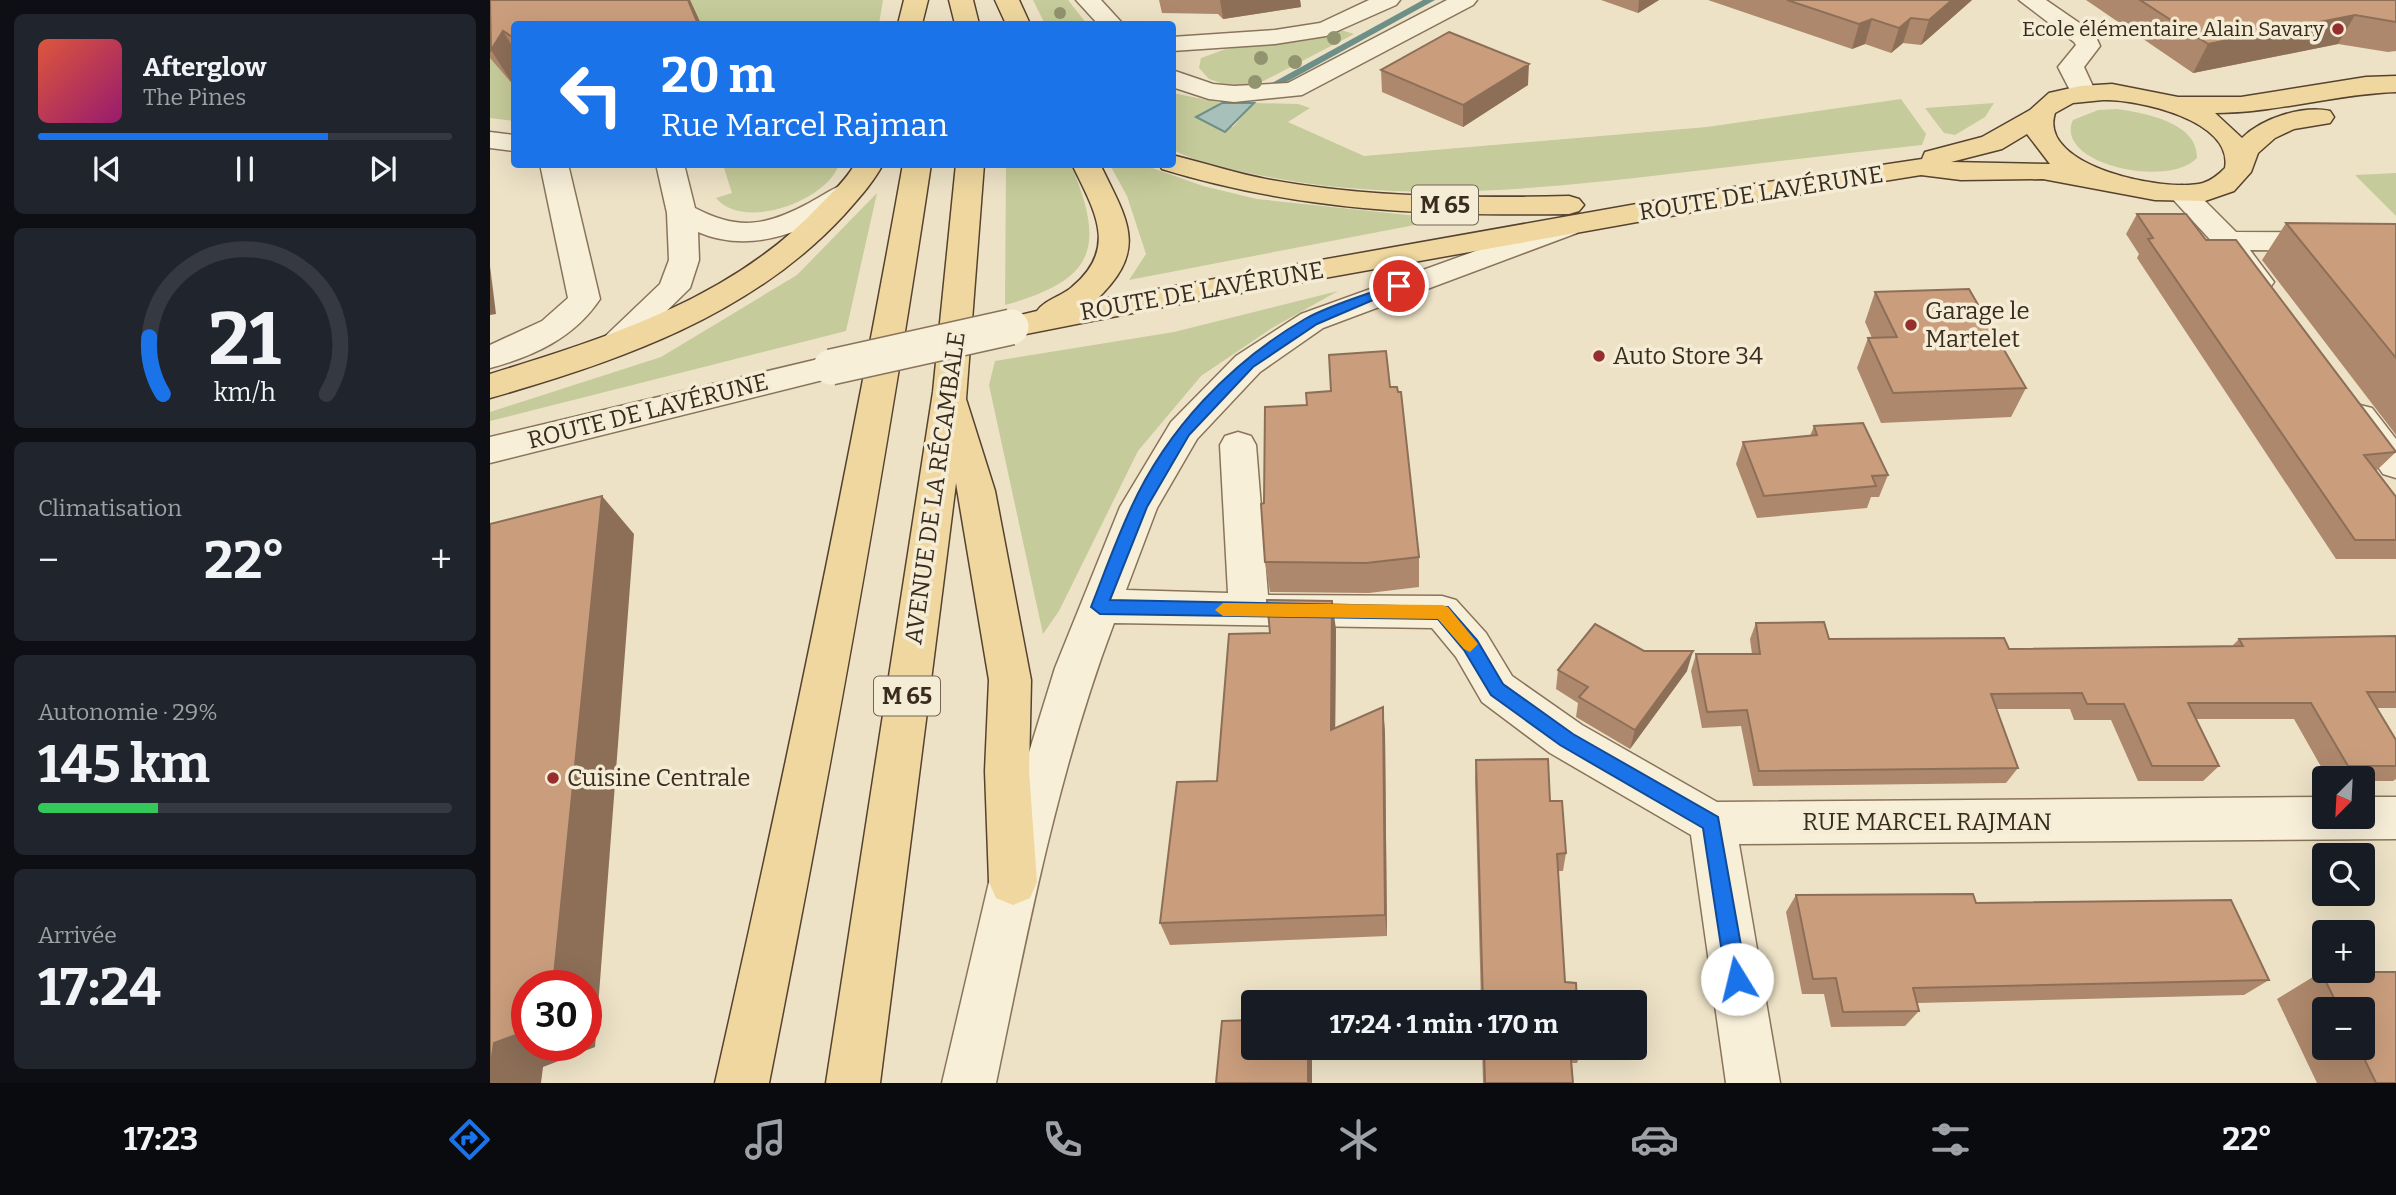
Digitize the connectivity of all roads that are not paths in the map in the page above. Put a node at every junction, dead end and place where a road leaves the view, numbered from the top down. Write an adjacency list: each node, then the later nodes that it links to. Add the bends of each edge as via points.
1 (916, 0): 8 (main road); 9 (main road)
2 (961, 0): 10 (main road)
3 (1007, 0): 11 (main road)
4 (1088, 0): 12 (street)
5 (1388, 0): 13 (street, via 1326,29)
6 (1465, 0): 14 (street, via 1293,90 1234,94)
7 (2031, 0): 16 (street, via 2085,38 2088,46 2071,66)
8 (910, 21)
9 (919, 21)
10 (966, 21)
11 (1017, 21)
12 (1108, 21)
13 (1176, 44)
14 (1176, 79)
15 (2396, 84): 18 (main road, via 2241,105)
16 (2083, 93): 18 (main road, via 2144,96); 19 (main road, ROUTE DE LAVÉRUNE, via 2056,101)
17 (2396, 105): 24 (main road, via 2273,127 2253,138)
18 (2176, 106): 24 (main road, via 2220,129)
19 (2040, 115): 26 (main road, ROUTE DE LAVÉRUNE, via 1992,143 1936,157); 33 (main road, via 2038,128 2057,156)
20 (490, 129): 21 (street)
21 (511, 132)
22 (490, 140): 23 (street)
23 (511, 143)
24 (2240, 158): 35 (main road, via 2238,172 2226,183)
25 (1176, 164): 36 (main road, M 65, via 1287,194 1362,201 1479,207 1653,197)
26 (1921, 167): 33 (main road, ROUTE DE LAVÉRUNE, via 1961,172 2043,171); 36 (main road, ROUTE DE LAVÉRUNE)
27 (555, 168): 44 (street, via 584,299 550,334)
28 (671, 168): 37 (street)
29 (866, 168): 34 (main road)
30 (916, 168): 56 (main road, via 798,819)
31 (970, 168): 46 (main road, AVENUE DE LA RÉCAMBALE / M 65)
32 (1088, 168): 42 (main road, via 1110,211 1116,242 1107,268 1079,299)
33 (2104, 181): 35 (main road)
34 (848, 192): 37 (street, via 787,225 746,232 721,231); 43 (main road, via 810,235 771,266 658,330)
35 (2182, 194): 39 (street)
36 (1721, 198): 38 (main road, ROUTE DE LAVÉRUNE)
37 (682, 214): 43 (street, via 684,260 674,289)
38 (1579, 223): 42 (main road, ROUTE DE LAVÉRUNE); 51 (street, via 1312,321 1248,364 1184,431 1139,507)
39 (2228, 241): 40 (street); 41 (street)
40 (2396, 245)
41 (2279, 309)
42 (1010, 327): 49 (street, ROUTE DE LAVÉRUNE, bridge)
43 (611, 346): 45 (main road)
44 (490, 357)
45 (490, 386)
46 (950, 391): 55 (main road, via 976,491 1010,680 1007,771); 57 (main road, AVENUE DE LA RÉCAMBALE / M 65)
47 (2346, 398): 50 (street)
48 (1238, 445): 52 (street)
49 (490, 450)
50 (2396, 465)
51 (1100, 607): 52 (street); 55 (street, via 1076,668)
52 (1249, 611): 54 (street, via 1442,612 1471,645 1497,689 1566,739)
53 (2396, 818): 54 (street, RUE MARCEL RAJMAN)
54 (1712, 823): 59 (street)
55 (1013, 882): 58 (street)
56 (742, 1078)
57 (853, 1083)
58 (969, 1083)
59 (1753, 1083)

